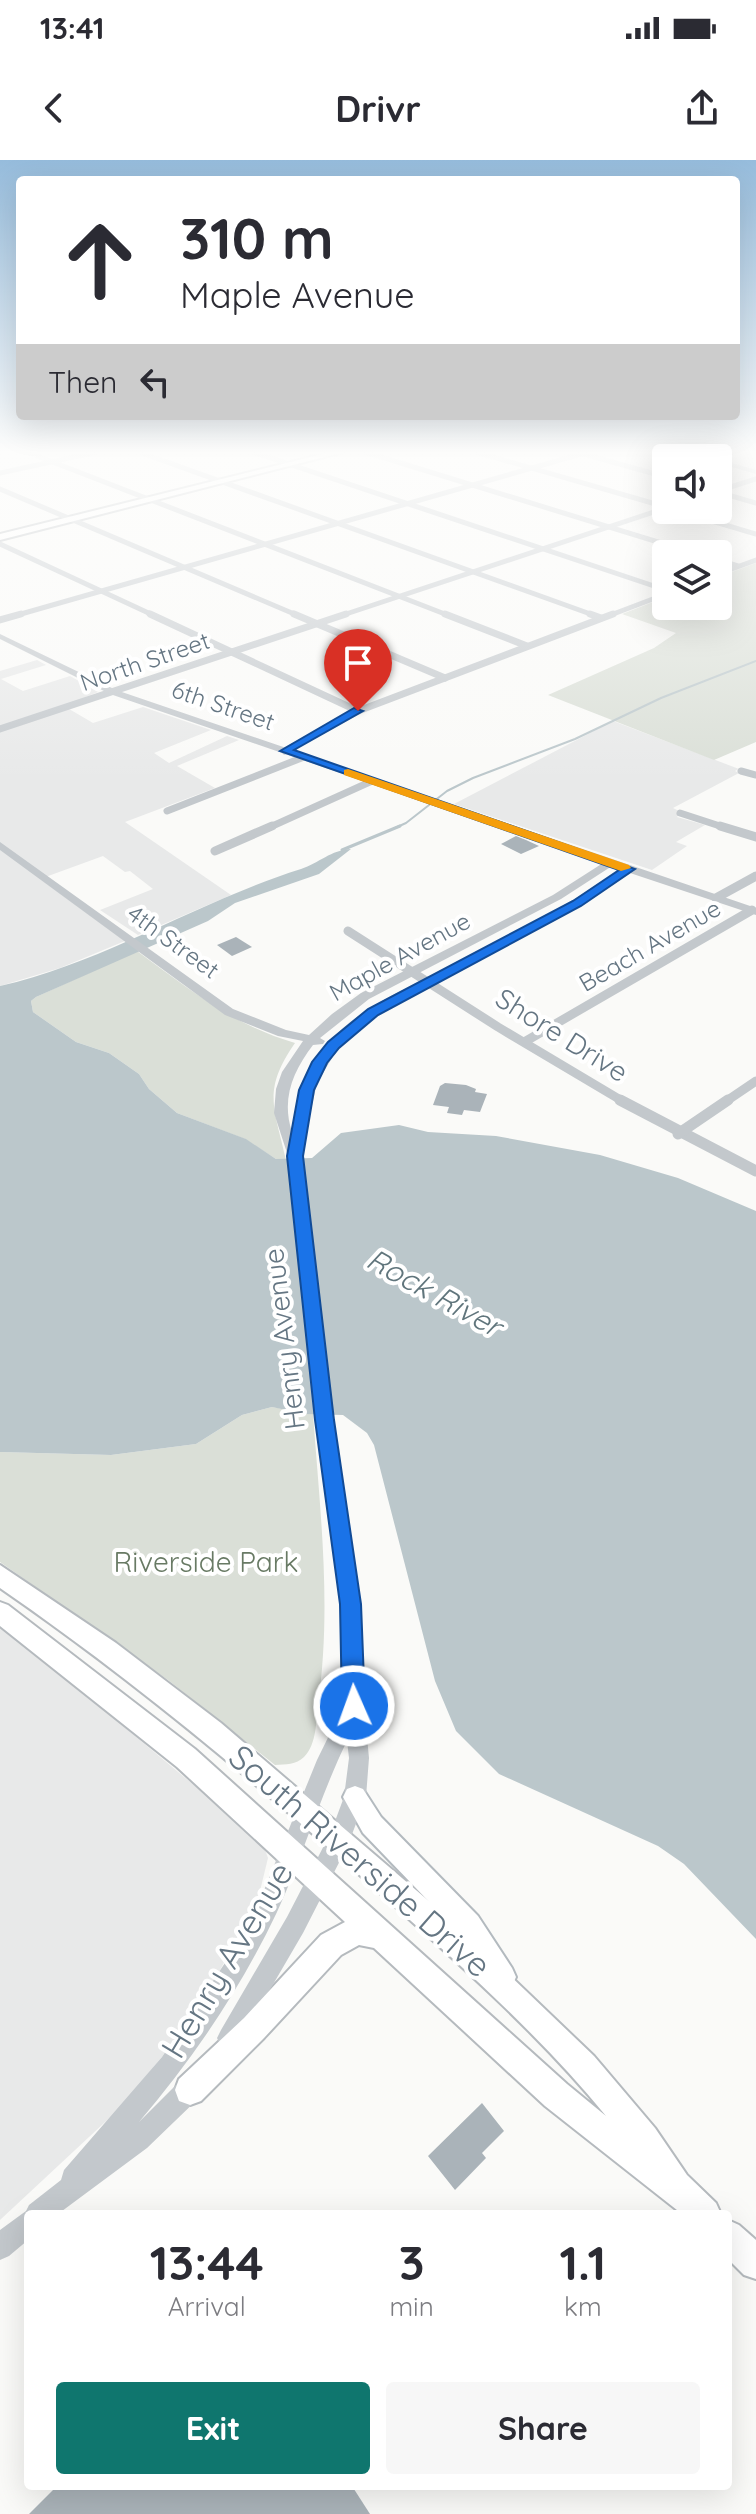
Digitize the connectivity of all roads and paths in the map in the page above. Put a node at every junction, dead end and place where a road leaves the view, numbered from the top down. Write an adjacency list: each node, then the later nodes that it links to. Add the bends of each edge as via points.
1 (39, 562): 15 (street)
2 (173, 562): 9 (street)
3 (203, 562): 9 (street)
4 (309, 562): 16 (street)
5 (443, 562): 13 (street)
6 (505, 562): 13 (street, North Street)
7 (579, 562): 14 (street)
8 (751, 562): 11 (street)
9 (185, 567): 15 (street); 20 (street)
10 (732, 567): 11 (street)
11 (735, 568): 12 (street)
12 (732, 569)
13 (473, 573): 16 (street, North Street); 18 (street)
14 (652, 587)
15 (102, 591): 19 (street); 23 (street)
16 (398, 597): 20 (street, North Street); 22 (street)
17 (652, 598): 18 (street)
18 (601, 618): 22 (street)
19 (0, 620)
20 (319, 623): 23 (street, North Street); 24 (street)
21 (0, 636): 25 (street, 6th Street)
22 (527, 646): 24 (street)
23 (233, 651): 25 (street, North Street); 26 (street)
24 (445, 678): 26 (street)
25 (113, 692): 27 (street, North Street); 28 (street, 6th Street)
26 (358, 711): 28 (street)
27 (0, 729)
28 (285, 751): 29 (street, 6th Street)
29 (304, 757): 32 (street, 6th Street); 33 (street)
30 (741, 771): 31 (street)
31 (756, 775)
32 (372, 781): 37 (street); 38 (street, 6th Street)
33 (167, 811)
34 (680, 813): 35 (street)
35 (756, 837)
36 (0, 845): 46 (street, 4th Street, via 229,1012)
37 (215, 851)
38 (610, 863): 39 (street, 6th Street); 44 (street, Maple Avenue, via 557,897)
39 (628, 869): 41 (street, 6th Street); 45 (street, Maple Avenue, via 577,904)
40 (756, 876): 41 (street)
41 (716, 898): 42 (street, 6th Street)
42 (754, 911): 47 (street, Beach Avenue)
43 (348, 931): 44 (street, Shore Drive)
44 (412, 972): 45 (street, Shore Drive); 46 (street, Maple Avenue, via 347,1008)
45 (429, 981): 47 (street, Shore Drive); 48 (street, Maple Avenue, via 373,1012)
46 (313, 1039): 48 (street, 4th Street); 51 (street, Maple Avenue, via 290,1066 280,1107)
47 (526, 1041): 50 (street, Shore Drive)
48 (333, 1045): 51 (street, Maple Avenue, via 307,1090)
49 (756, 1081): 50 (street)
50 (678, 1134): 52 (street, Shore Drive)
51 (295, 1156): 55 (street, Henry Avenue, via 351,1604)
52 (756, 1171)
53 (0, 1575): 57 (main road, South Riverside Drive)
54 (0, 1612): 59 (main road, South Riverside Drive, via 186,1758)
55 (354, 1706): 56 (street, Henry Avenue, via 359,1758); 57 (street, Henry Avenue)
56 (355, 1797): 58 (street, Henry Avenue); 62 (main road, via 372,1825 469,1925)
57 (308, 1808): 58 (main road, South Riverside Drive); 59 (street, Henry Avenue)
58 (340, 1837): 60 (street, Henry Avenue); 62 (main road, South Riverside Drive)
59 (290, 1852): 60 (main road, South Riverside Drive); 65 (street, Henry Avenue, via 253,1937 201,2022)
60 (320, 1877): 61 (main road, South Riverside Drive); 63 (street, Henry Avenue, via 248,2009)
61 (382, 1935): 63 (main road, via 357,1931 331,1945); 64 (main road, South Riverside Drive, via 556,2095)
62 (515, 1996): 64 (main road, South Riverside Drive, via 609,2092)
63 (190, 2090): 65 (street, Henry Avenue, via 130,2148)
64 (680, 2189): 67 (main road, South Riverside Drive)
65 (59, 2196): 66 (street, Henry Avenue)
66 (43, 2210)
67 (701, 2210)
68 (24, 2226): 70 (street)
69 (732, 2240): 71 (main road)
70 (0, 2247)
71 (756, 2263)

